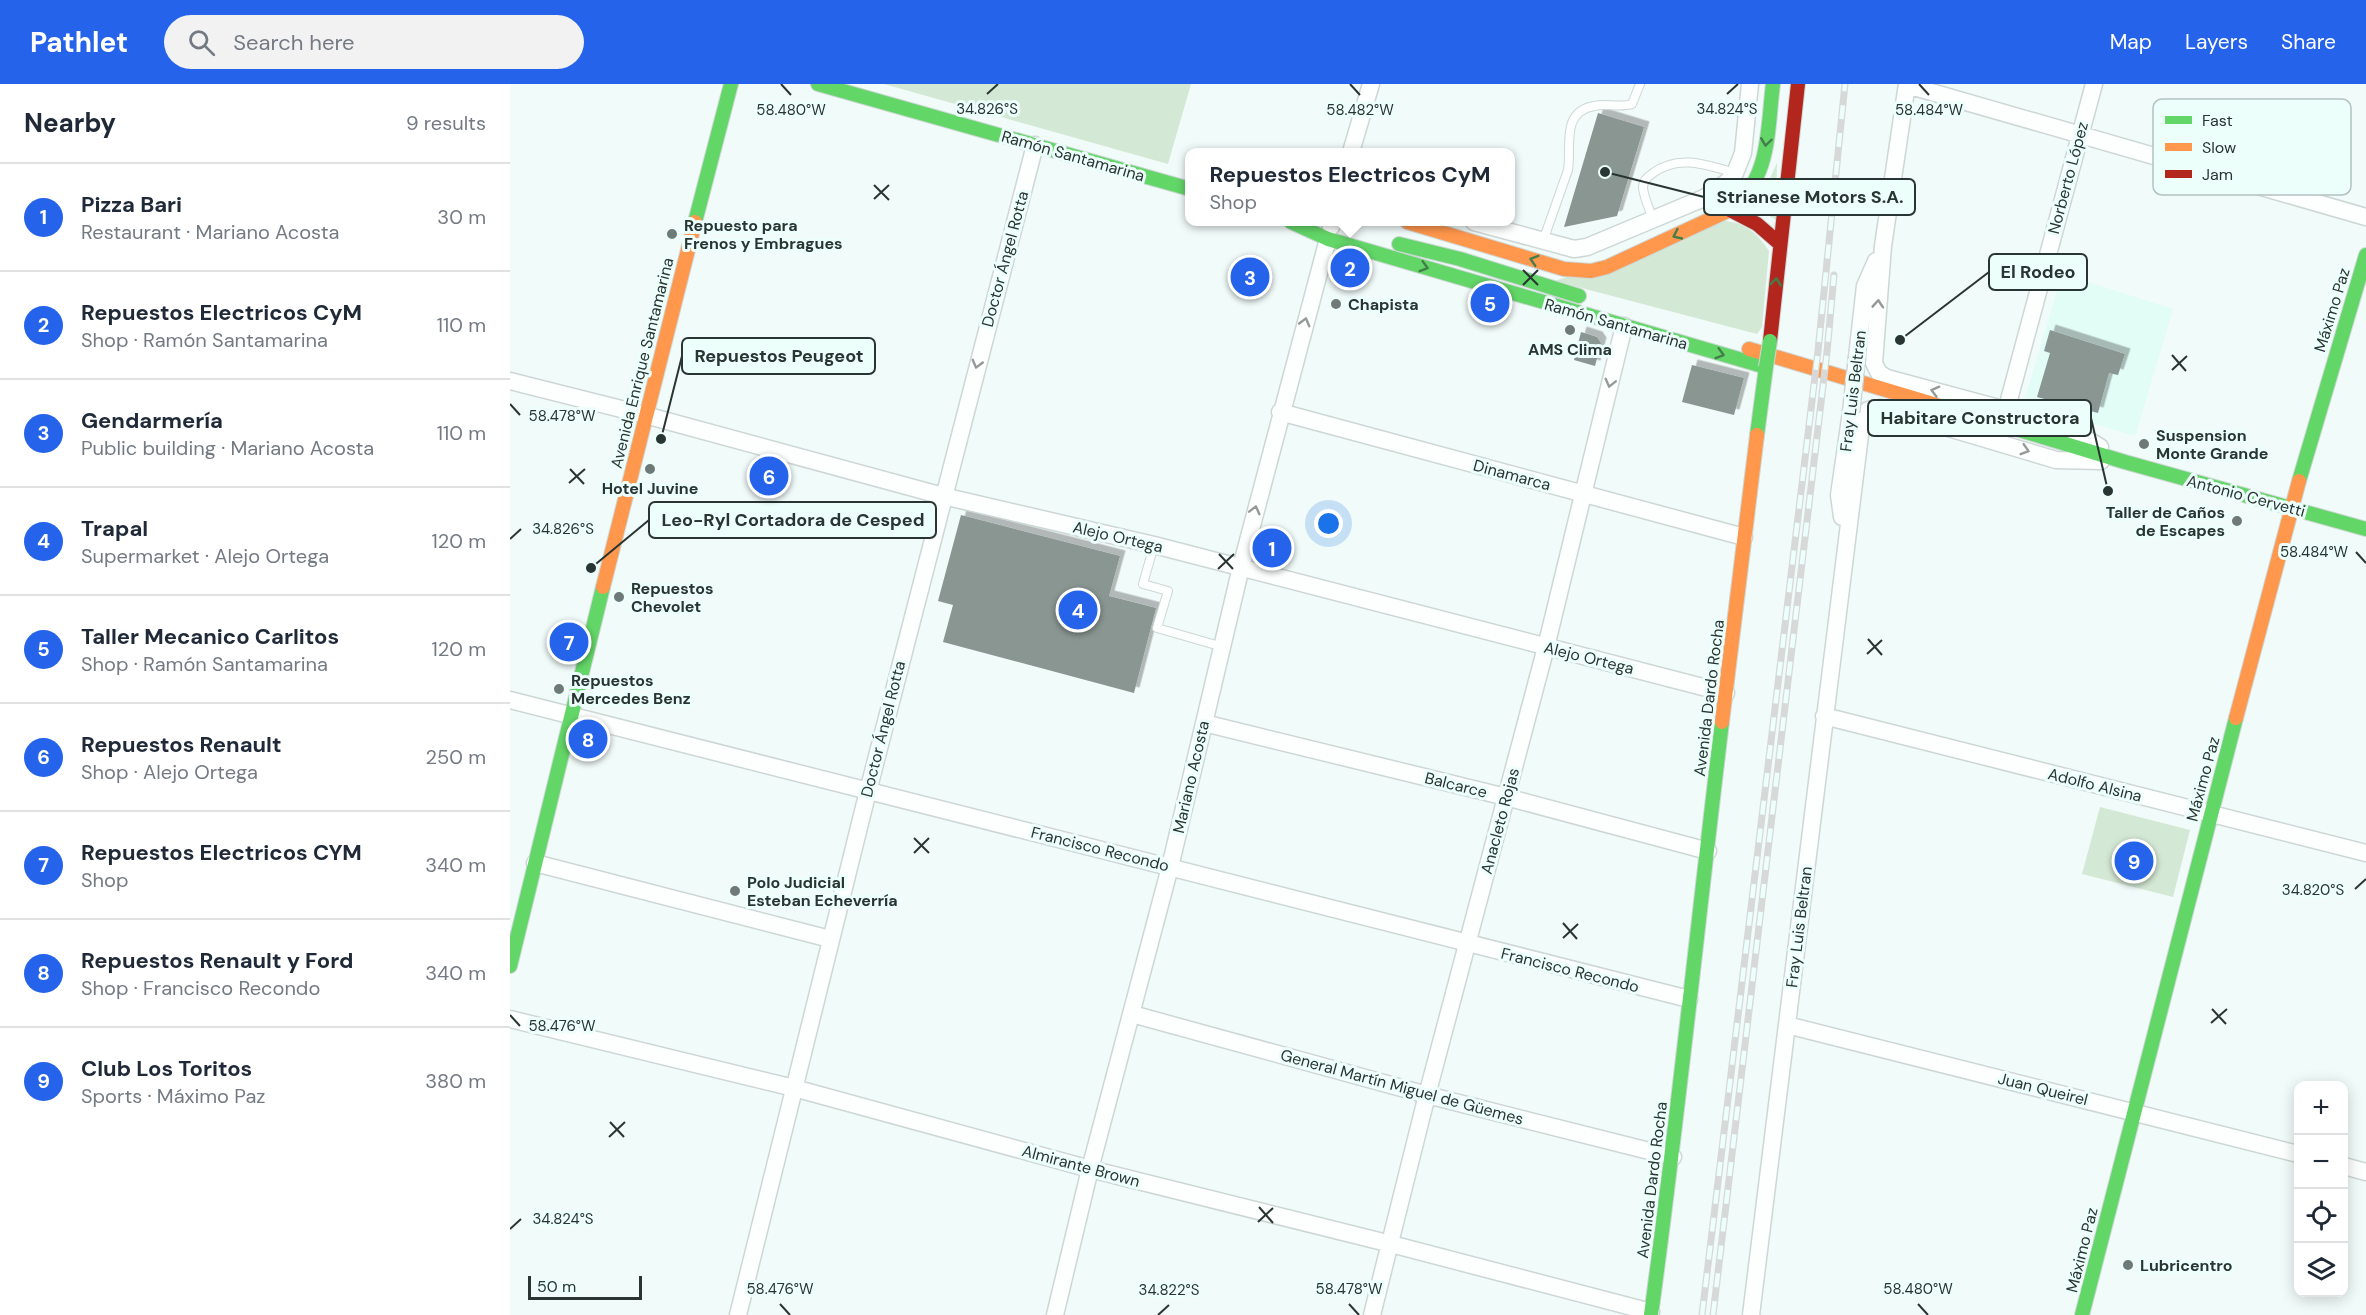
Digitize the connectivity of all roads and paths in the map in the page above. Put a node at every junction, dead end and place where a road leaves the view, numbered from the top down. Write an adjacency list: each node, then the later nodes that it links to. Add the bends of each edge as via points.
1 (731, 84): 41 (main road, Avenida Enrique Santamarina)
2 (818, 84): 11 (main road, Ramón Santamarina)
3 (1371, 84): 12 (street)
4 (1640, 84): 26 (lane, via 1632,104 1591,106 1578,114 1568,129 1568,170)
5 (1750, 84): 14 (street, via 1743,153)
6 (1773, 84): 17 (main road, one-way to 17, via 1759,178)
7 (1798, 84): 27 (main road, Avenida Dardo Rocha)
8 (2094, 84): 10 (street, Norberto López)
9 (1907, 85): 10 (street); 28 (street, Fray Luis Beltran)
10 (2080, 134): 13 (street); 39 (street, Norberto López)
11 (1035, 145): 15 (main road, Ramón Santamarina); 44 (street, Doctor Ángel Rotta, one-way to 44)
12 (1353, 148)
13 (2153, 155)
14 (1735, 173): 19 (street, via 1718,190); 19 (lane, via 1687,162 1656,171 1646,178 1643,188)
15 (1185, 188)
16 (2290, 195): 18 (street)
17 (1730, 210): 21 (main road, one-way to 21, via 1621,262 1591,271 1564,269); 27 (main road, via 1767,230)
18 (2366, 217)
19 (1653, 220): 26 (street, via 1587,247 1574,249)
20 (1313, 226): 23 (main road, Ramón Santamarina)
21 (1420, 226)
22 (1488, 226): 26 (street)
23 (1330, 229): 24 (main road, Ramón Santamarina); 30 (main road, Ramón Santamarina); 33 (main road, Ramón Santamarina, one-way to 33); 40 (street, Mariano Acosta, one-way to 23)
24 (1363, 235)
25 (1385, 240): 30 (main road, Ramón Santamarina)
26 (1543, 242)
27 (1780, 244): 35 (main road, Avenida Dardo Rocha, one-way to 27, bridge)
28 (1883, 246): 34 (street, Fray Luis Beltran, one-way to 28); 38 (street, Fray Luis Beltran, bridge, via 1865,286 1857,357)
29 (2366, 255): 45 (main road, Máximo Paz)
30 (1460, 259): 31 (main road, Ramón Santamarina)
31 (1595, 301)
32 (1674, 325): 36 (main road, Ramón Santamarina)
33 (1624, 326): 35 (main road, Ramón Santamarina, one-way to 35); 43 (street, Anacleto Rojas, one-way to 43)
34 (1874, 363): 39 (street, Antonio Cervetti, one-way to 34, via 1887,378 1878,373)
35 (1766, 368): 47 (main road, Avenida Dardo Rocha)
36 (1820, 371): 42 (main road, Antonio Cervetti)
37 (510, 381): 41 (street, Alejo Ortega)
38 (1859, 411): 42 (street, Antonio Cervetti, one-way to 42, via 1881,408 2056,460); 55 (street, Fray Luis Beltran, via 1839,495 1845,538)
39 (2006, 411): 42 (street, Antonio Cervetti, via 2065,426)
40 (1280, 412): 43 (street, Dinamarca); 49 (street, Mariano Acosta, one-way to 40)
41 (645, 415): 44 (street, Alejo Ortega); 54 (main road, Avenida Enrique Santamarina)
42 (2126, 462): 45 (main road, Antonio Cervetti)
43 (1583, 495): 47 (street, Dinamarca); 51 (street, Anacleto Rojas)
44 (943, 496): 48 (street, Alejo Ortega); 57 (street, Doctor Ángel Rotta)
45 (2291, 508): 46 (main road, Antonio Cervetti); 59 (main road, Máximo Paz)
46 (2366, 529)
47 (1744, 537): 52 (main road, Avenida Dardo Rocha)
48 (1154, 544): 49 (street, Alejo Ortega); 50 (lane, via 1143,584 1168,591 1157,628)
49 (1241, 567): 50 (street, Mariano Acosta); 51 (street, Alejo Ortega)
50 (1222, 647): 56 (street, Mariano Acosta)
51 (1546, 647): 52 (street, Alejo Ortega); 58 (street, Anacleto Rojas)
52 (1726, 693): 60 (main road, Avenida Dardo Rocha)
53 (510, 700): 54 (street, Francisco Recondo)
54 (571, 716): 57 (street, Francisco Recondo); 62 (main road, Avenida Enrique Santamarina)
55 (1824, 716): 59 (street, Adolfo Alsina); 70 (street, Fray Luis Beltran)
56 (1204, 723): 58 (street, Balcarce); 63 (street, Mariano Acosta)
57 (867, 791): 63 (street, Francisco Recondo); 64 (street, Doctor Ángel Rotta)
58 (1506, 797): 60 (street, Balcarce); 65 (street, Anacleto Rojas)
59 (2211, 814): 61 (street, Adolfo Alsina); 73 (main road, Máximo Paz)
60 (1708, 851): 67 (main road, Avenida Dardo Rocha)
61 (2366, 853)
62 (535, 863): 64 (street); 66 (main road, Avenida Enrique Santamarina)
63 (1170, 867): 65 (street, Francisco Recondo); 68 (street, Mariano Acosta)
64 (830, 939): 71 (street, Doctor Ángel Rotta)
65 (1468, 944): 67 (street, Francisco Recondo); 72 (street, Anacleto Rojas)
66 (510, 966)
67 (1689, 999): 75 (main road, Avenida Dardo Rocha)
68 (1132, 1014): 72 (street, General Martín Miguel de Güemes); 77 (street, Mariano Acosta)
69 (510, 1018): 71 (street, Almirante Brown)
70 (1787, 1025): 73 (street, Juan Queirel); 84 (street, Fray Luis Beltran)
71 (794, 1088): 77 (street, Almirante Brown); 81 (street, Doctor Ángel Rotta)
72 (1427, 1095): 75 (street, General Martín Miguel de Güemes); 79 (street, Anacleto Rojas)
73 (2133, 1112): 74 (street, Juan Queirel); 85 (main road, Máximo Paz)
74 (2294, 1153)
75 (1673, 1157): 80 (main road, Avenida Dardo Rocha)
76 (2348, 1167): 78 (street)
77 (1090, 1169): 79 (street, Almirante Brown); 82 (street, Mariano Acosta)
78 (2366, 1172)
79 (1391, 1244): 80 (street, Almirante Brown); 83 (street, Anacleto Rojas)
80 (1651, 1313)
81 (738, 1315)
82 (1055, 1315)
83 (1372, 1315)
84 (1751, 1315)
85 (2082, 1315)

